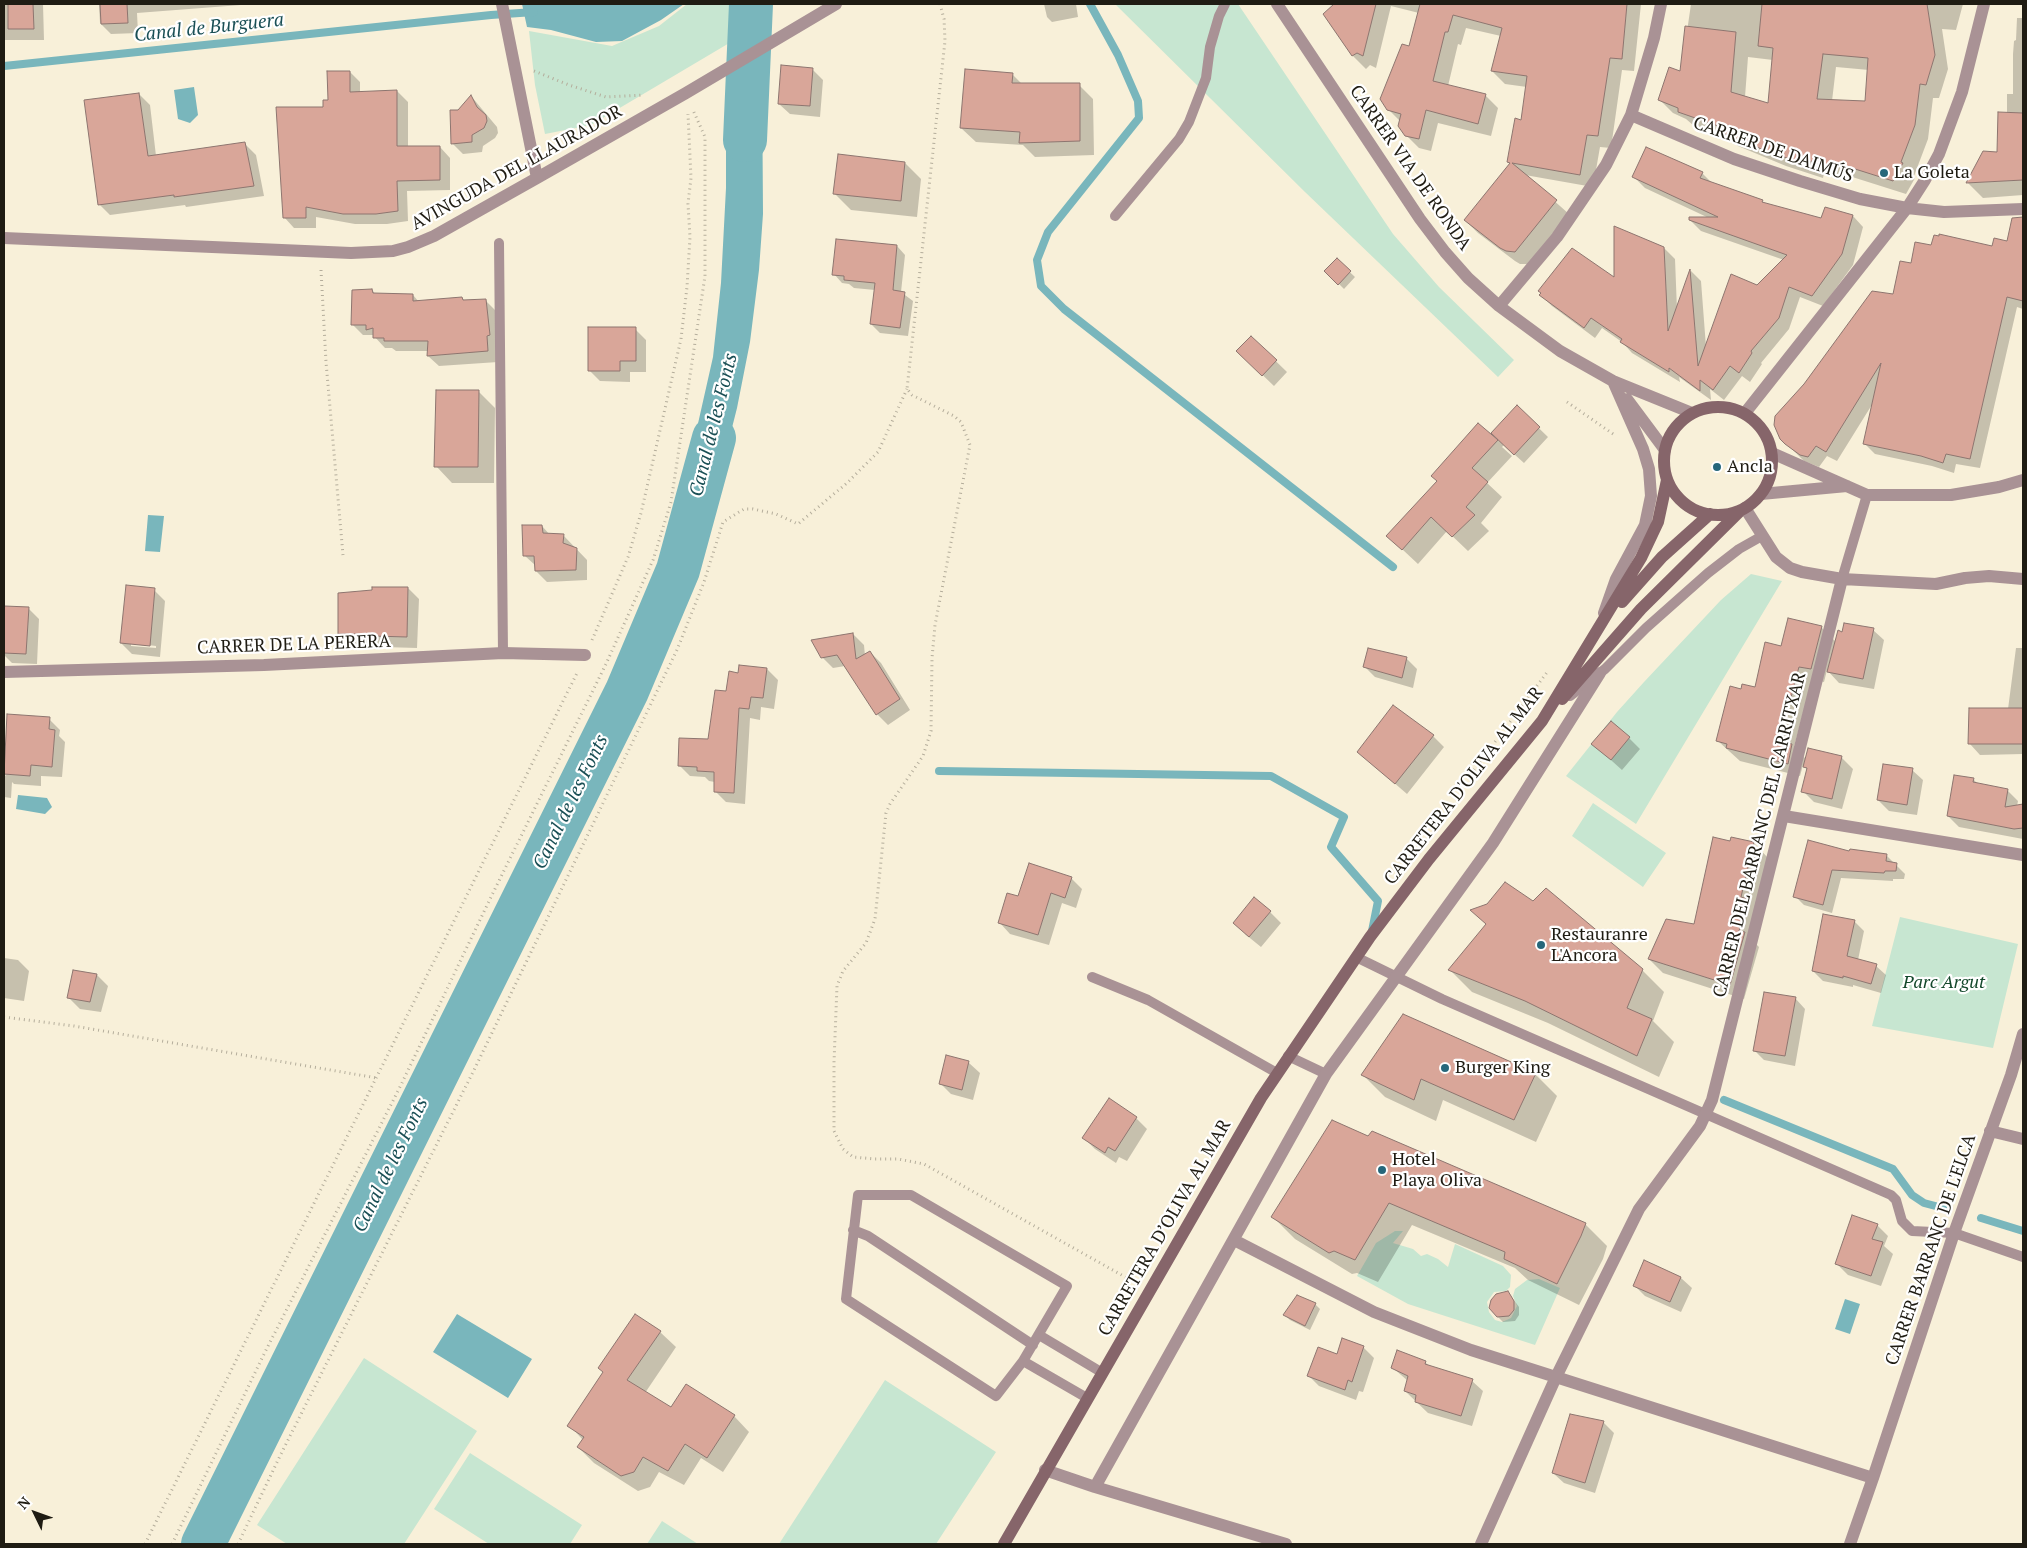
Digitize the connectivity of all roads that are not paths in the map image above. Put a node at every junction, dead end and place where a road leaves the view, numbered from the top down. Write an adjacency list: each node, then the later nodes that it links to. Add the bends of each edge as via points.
1 (502, 4): 8 (street)
2 (836, 4): 8 (street, AVINGUDA DEL LLAURADOR)
3 (1225, 4): 11 (lane, via 1218,16 1210,47 1206,78 1189,122 1179,139)
4 (1277, 4): 14 (street, CARRER VIA DE RONDA, via 1433,238 1468,278)
5 (1661, 4): 7 (street)
6 (1984, 4): 9 (street, via 1970,66 1952,122 1939,154)
7 (1631, 115): 9 (street, CARRER DE DAIMÚS, via 1777,174 1860,199); 14 (street, via 1606,165 1576,210)
8 (537, 178): 12 (street, AVINGUDA DEL LLAURADOR, via 434,236 408,248 378,253)
9 (1907, 208): 10 (street, CARRER DE DAIMÚS, via 1958,212); 17 (street)
10 (2023, 209)
11 (1115, 216)
12 (4, 238)
13 (499, 243): 31 (lane)
14 (1499, 306): 15 (street, CARRER VIA DE RONDA, via 1560,351)
15 (1613, 381): 16 (street, CARRER VIA DE RONDA); 18 (street, CARRER VIA DE RONDA); 30 (street, via 1643,449 1649,469 1651,496 1645,525 1616,579)
16 (1692, 413): 17 (street, via 1718,406); 18 (street, via 1671,434)
17 (1745, 413): 19 (street, via 1758,423)
18 (1665, 450): 20 (street)
19 (1772, 453): 22 (street); 23 (street, via 1771,474)
20 (1667, 480): 26 (street, via 1686,504); 30 (street, CARRETERA D'OLIVA AL MAR, via 1651,540)
21 (2023, 480): 24 (street, via 1951,495)
22 (1850, 486): 23 (street); 24 (street)
23 (1761, 494): 25 (street)
24 (1867, 495): 28 (lane)
25 (1743, 509): 26 (street); 27 (street); 35 (street, via 1641,609)
26 (1710, 514): 30 (street, CARRETERA D'OLIVA AL MAR, via 1662,557)
27 (1762, 536): 28 (street, via 1776,557 1790,568); 34 (lane, via 1708,573)
28 (1842, 579): 29 (street, via 1936,584 1989,576); 37 (street, CARRER DEL BARRANC DEL CARRITXAR)
29 (2023, 579)
30 (1598, 628): 36 (street, CARRETERA D'OLIVA AL MAR)
31 (503, 653): 32 (street, CARRER DE LA PERERA); 33 (street, CARRER DE LA PERERA, via 264,665)
32 (586, 655)
33 (4, 672)
34 (1600, 673): 35 (lane); 41 (street, via 1493,842)
35 (1555, 707): 36 (street)
36 (1542, 721): 39 (street, CARRETERA D'OLIVA AL MAR)
37 (1784, 816): 38 (street); 47 (street, CARRER DEL BARRANC DEL CARRITXAR)
38 (2023, 855)
39 (1370, 937): 40 (street, CARRETERA D’OLIVA AL MAR)
40 (1356, 956): 41 (lane); 44 (street, CARRETERA D’OLIVA AL MAR)
41 (1396, 976): 46 (street); 47 (lane)
42 (1092, 977): 45 (lane, via 1148,1000)
43 (2023, 1034): 48 (street, CARRER BARRANC DE L'ELCA)
44 (1288, 1056): 45 (street, CARRETERA D’OLIVA AL MAR); 46 (lane)
45 (1277, 1073): 56 (street, CARRETERA D’OLIVA AL MAR)
46 (1326, 1074): 52 (street)
47 (1706, 1115): 51 (lane, via 1891,1195 1896,1200 1902,1221 1912,1230); 57 (street, CARRER DEL BARRANC DEL CARRITXAR, via 1640,1209)
48 (1990, 1131): 49 (street); 51 (street, CARRER BARRANC DE L'ELCA)
49 (2023, 1139)
50 (854, 1230): 54 (lane); 54 (lane, via 858,1195 911,1195 1067,1286); 55 (lane, via 846,1299 996,1396)
51 (1954, 1234): 53 (lane); 60 (street, CARRER BARRANC DE L'ELCA)
52 (1234, 1240): 57 (street, via 1374,1312 1471,1350); 61 (street)
53 (2023, 1256)
54 (1036, 1340): 55 (lane); 56 (lane)
55 (1023, 1361): 58 (lane)
56 (1102, 1372): 58 (street, CARRETERA D’OLIVA AL MAR)
57 (1556, 1376): 60 (street); 64 (street, CARRER DEL BARRANC DEL CARRITXAR)
58 (1087, 1398): 59 (street, CARRETERA D’OLIVA AL MAR)
59 (1045, 1470): 61 (street); 62 (street, CARRETERA D’OLIVA AL MAR)
60 (1872, 1478): 65 (street, CARRER BARRANC DE L'ELCA)
61 (1095, 1487): 63 (street)
62 (1004, 1544)
63 (1286, 1544)
64 (1481, 1544)
65 (1850, 1544)

